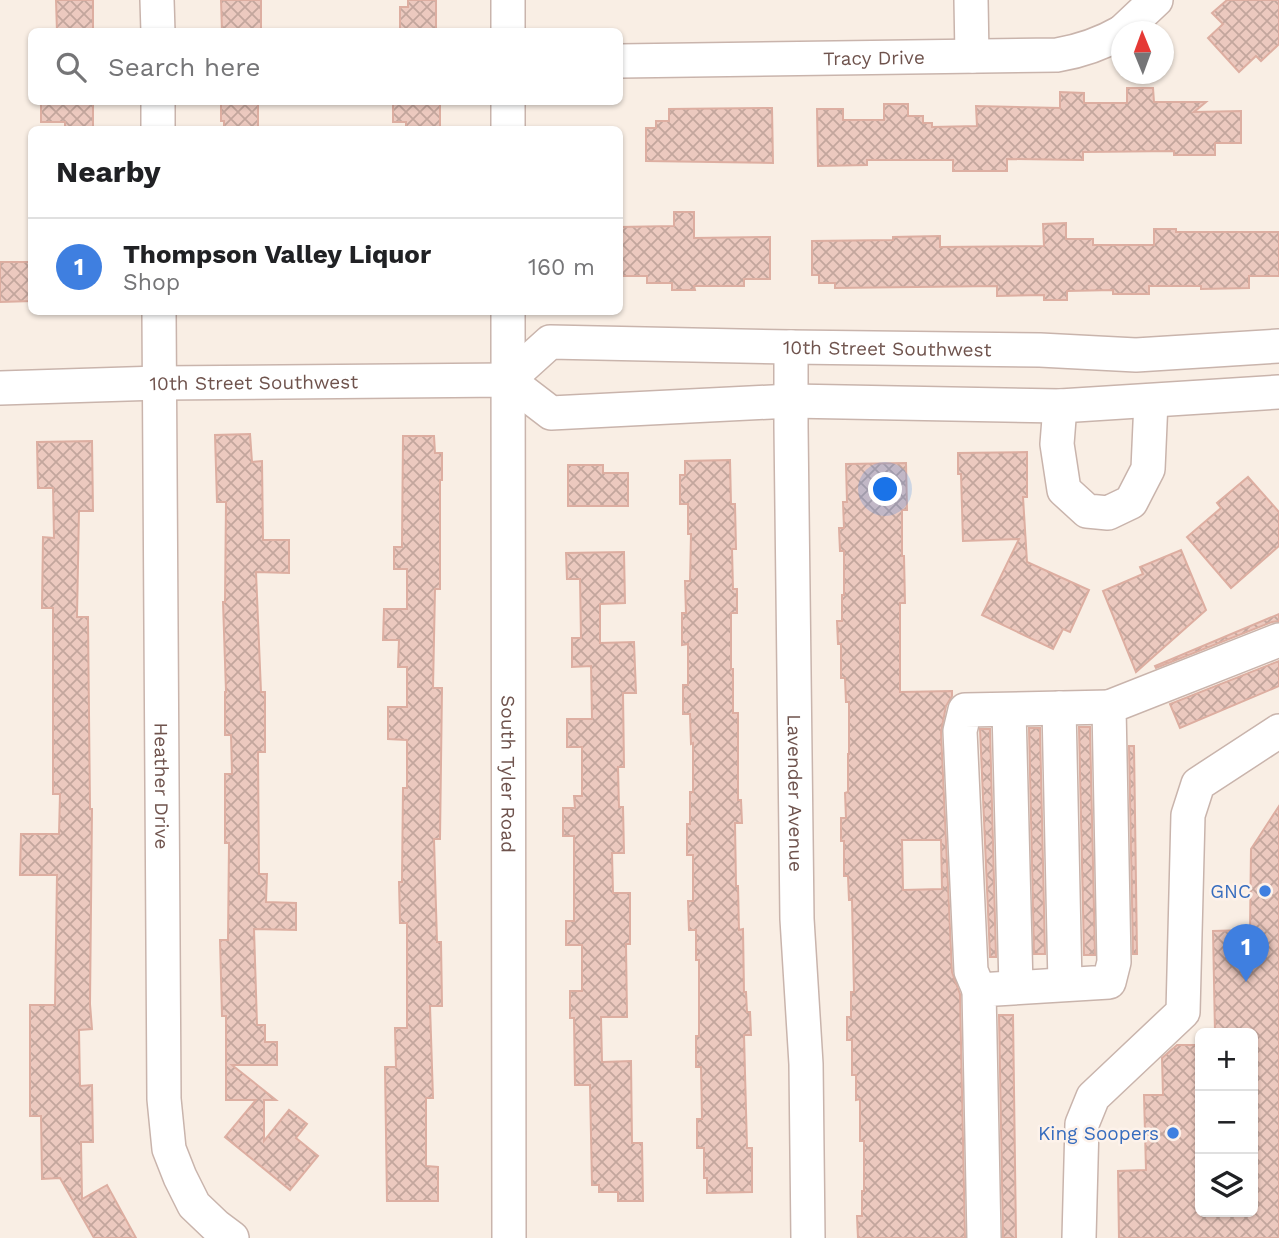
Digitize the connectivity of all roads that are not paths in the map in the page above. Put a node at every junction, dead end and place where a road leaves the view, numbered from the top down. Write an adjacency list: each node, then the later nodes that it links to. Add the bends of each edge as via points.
1 (158, 0): 6 (street)
2 (508, 0): 7 (street)
3 (971, 0): 9 (street)
4 (1156, 0): 5 (street, Tracy Drive)
5 (1134, 21)
6 (158, 28)
7 (508, 28)
8 (1111, 38): 9 (street, Tracy Drive, via 1057,55)
9 (972, 56): 10 (street, Tracy Drive)
10 (623, 61)
11 (158, 105): 13 (street)
12 (508, 105): 14 (street)
13 (158, 126)
14 (508, 126)
15 (159, 315): 20 (street, Heather Drive)
16 (508, 315): 19 (street, South Tyler Road)
17 (1279, 346): 18 (street, 10th Street Southwest, via 1136,355)
18 (791, 347): 19 (street, 10th Street Southwest, via 550,342); 23 (street, Lavender Avenue)
19 (508, 380): 20 (street, 10th Street Southwest); 23 (street, via 551,413); 35 (street, South Tyler Road)
20 (159, 383): 21 (street, 10th Street Southwest); 34 (street, Heather Drive, via 164,1099 169,1149 180,1177 194,1205)
21 (0, 388)
22 (1279, 392): 24 (street)
23 (791, 401): 25 (street); 36 (street, Lavender Avenue, via 797,919 806,1064)
24 (1151, 401): 25 (street); 25 (street, via 1148,469 1130,502 1108,513 1087,511 1063,490 1057,444)
25 (1060, 406)
26 (1279, 640): 27 (street)
27 (1109, 707): 28 (street); 31 (street, via 1114,962 1109,982)
28 (1059, 708): 29 (street); 31 (street)
29 (1009, 710): 32 (street); 33 (street, via 965,710 960,731 971,971)
30 (1279, 731): 38 (street, via 1198,784 1188,815 1183,1012 1093,1097 1082,1124)
31 (1065, 985): 32 (street)
32 (1016, 987): 33 (street)
33 (979, 990): 37 (street)
34 (232, 1238)
35 (509, 1238)
36 (808, 1238)
37 (984, 1238)
38 (1079, 1238)

